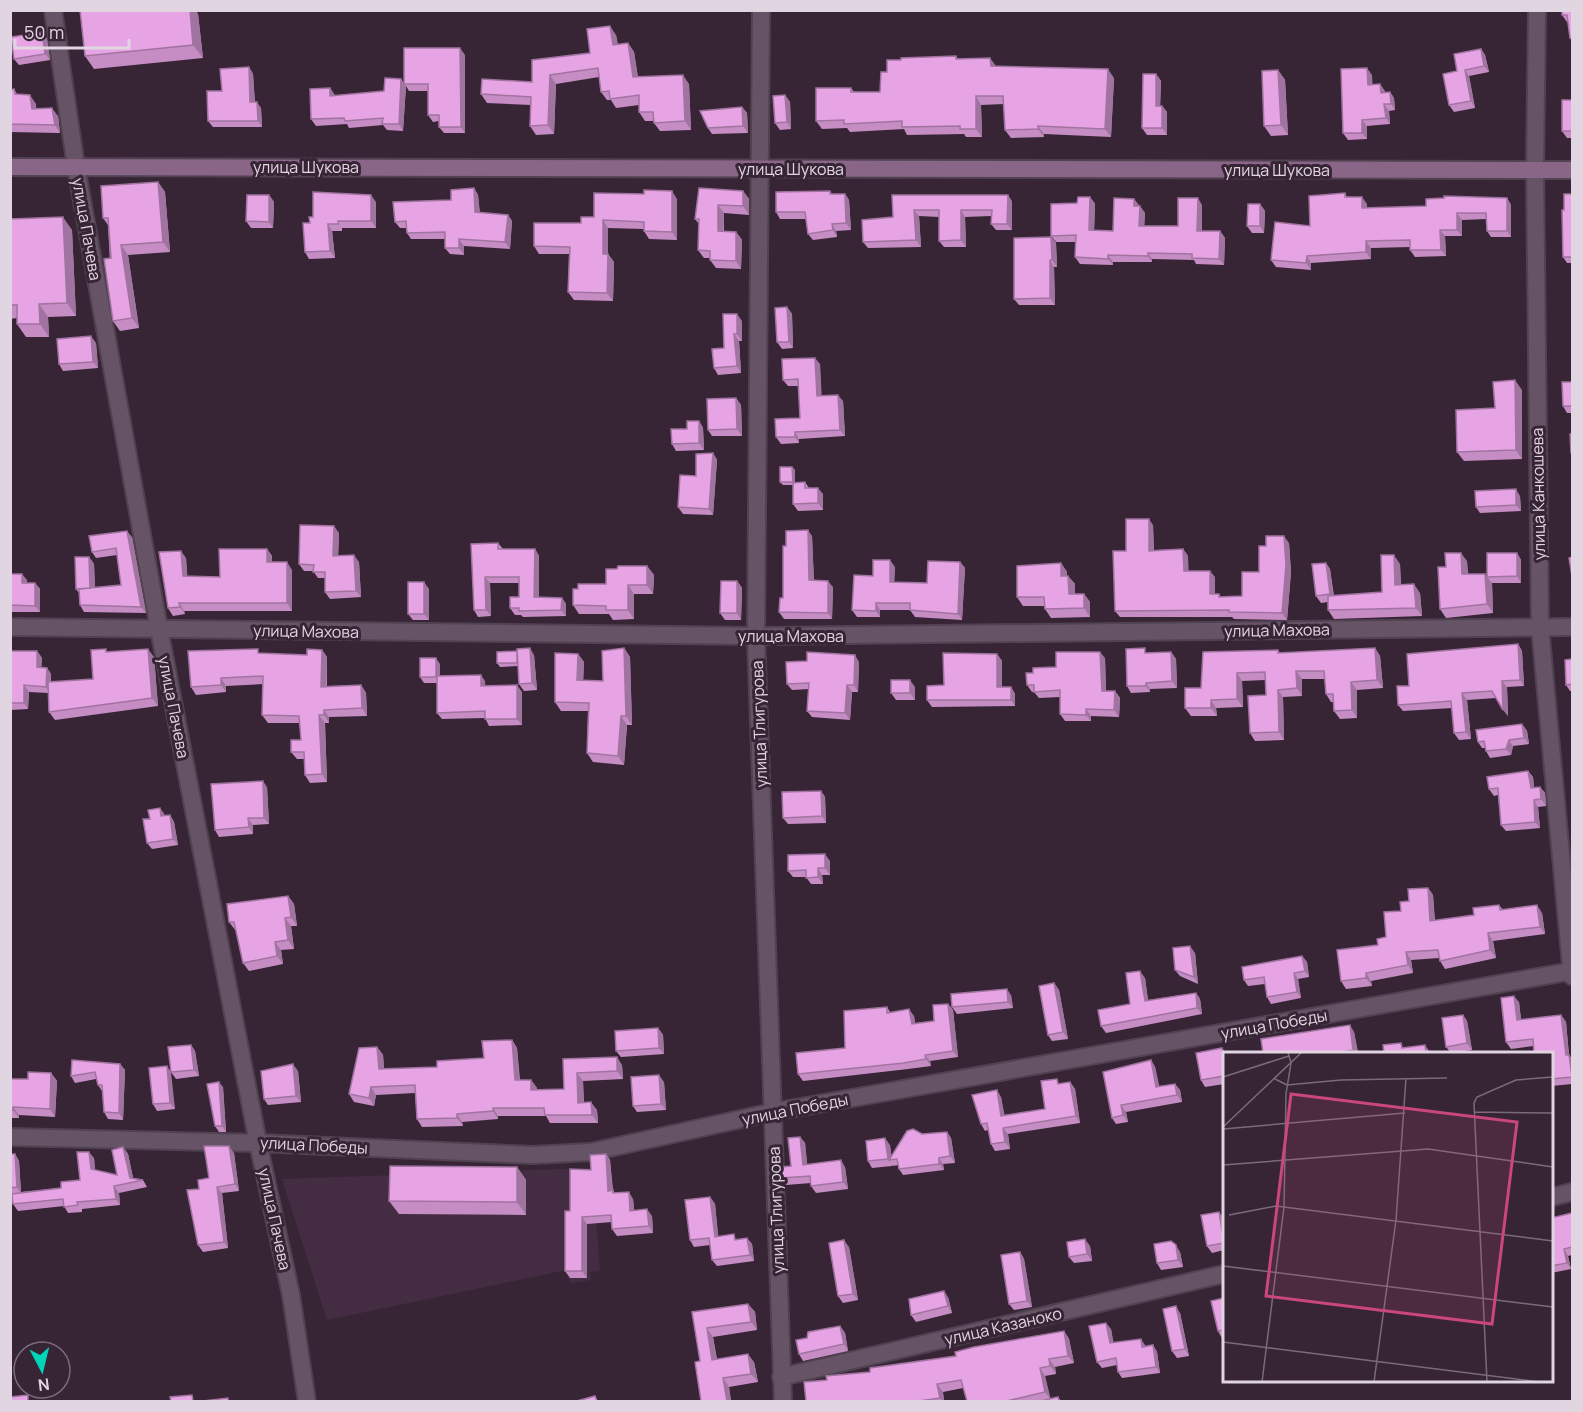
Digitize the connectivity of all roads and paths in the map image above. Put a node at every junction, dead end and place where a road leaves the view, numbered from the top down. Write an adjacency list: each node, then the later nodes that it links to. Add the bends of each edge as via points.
1 (53, 10): 5 (street, улица Пачева)
2 (761, 10): 6 (street, улица Тлигурова)
3 (1537, 10): 7 (street, улица Канкошева)
4 (10, 167): 5 (main road, улица Шукова)
5 (76, 167): 6 (main road, улица Шукова); 12 (street, улица Пачева)
6 (758, 169): 7 (main road, улица Шукова); 13 (street, улица Тлигурова)
7 (1535, 170): 8 (main road, улица Шукова); 10 (street, улица Канкошева)
8 (1572, 170)
9 (10, 627): 12 (street, улица Махова)
10 (1540, 627): 11 (street, улица Махова); 13 (street, улица Махова); 14 (street, улица Канкошева)
11 (1572, 627)
12 (159, 629): 13 (street, улица Махова); 18 (street, улица Пачева)
13 (756, 636): 16 (street, улица Тлигурова)
14 (1572, 971): 15 (street, улица Канкошева); 16 (street, улица Победы)
15 (1572, 976)
16 (773, 1112): 18 (street, улица Победы, via 591,1152 533,1155); 22 (street, улица Тлигурова)
17 (10, 1137): 18 (street, улица Победы)
18 (258, 1143): 23 (street, улица Пачева, via 291,1295)
19 (1572, 1192): 20 (street)
20 (1553, 1197)
21 (1223, 1274): 22 (street, улица Казаноко)
22 (781, 1377): 24 (street, улица Тлигурова)
23 (307, 1401)
24 (783, 1401)

